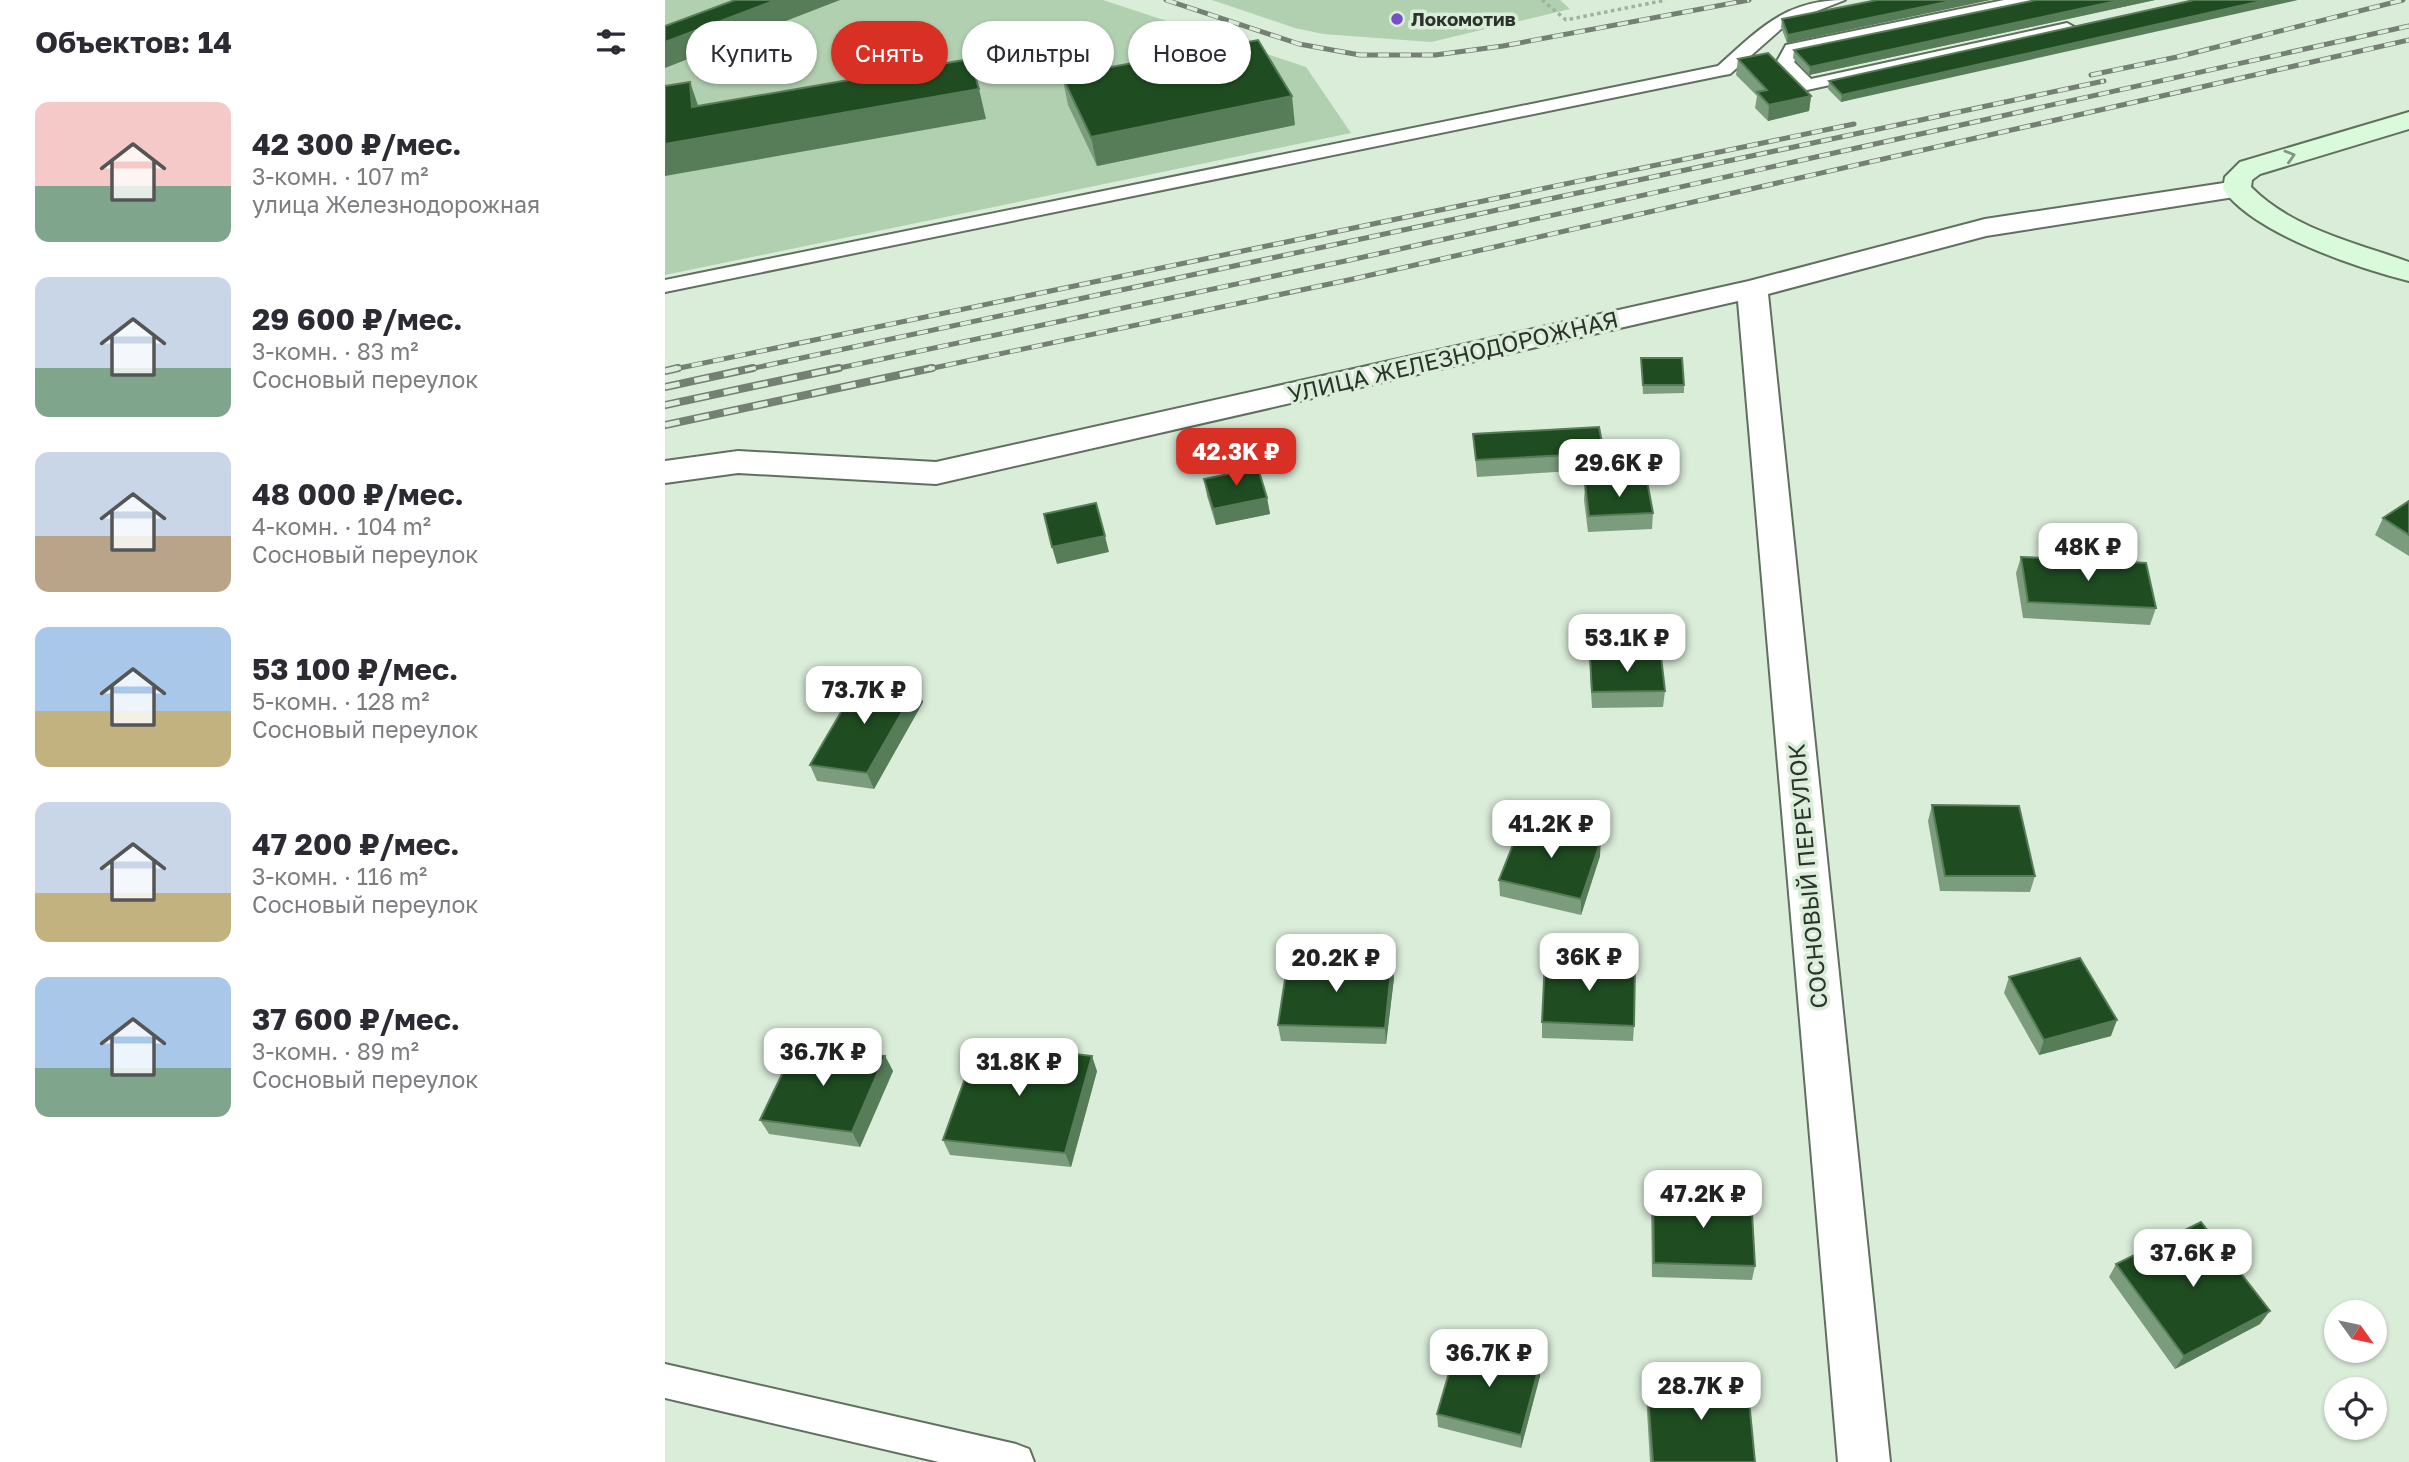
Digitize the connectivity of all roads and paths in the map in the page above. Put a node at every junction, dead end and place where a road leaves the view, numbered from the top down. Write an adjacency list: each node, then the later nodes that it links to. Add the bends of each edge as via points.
1 (1542, 0): 2 (path, via 1566,19)
2 (1666, 0)
3 (1837, 0): 9 (lane, via 1808,5 1772,26 1724,70)
4 (2028, 0): 5 (lane, via 1792,50 1785,63 1807,85)
5 (2091, 23)
6 (2409, 120): 7 (street, one-way to 6, via 2239,177 2250,168)
7 (2237, 189): 8 (street, via 2248,204 2272,217); 10 (street, УЛИЦА ЖЕЛЕЗНОДОРОЖНАЯ, via 1985,228)
8 (2409, 272)
9 (665, 286)
10 (1752, 289): 11 (street, УЛИЦА ЖЕЛЕЗНОДОРОЖНАЯ, via 936,473 738,463); 14 (street, СОСНОВЫЙ ПЕРЕУЛОК)
11 (665, 472)
12 (665, 1381): 13 (lane)
13 (1016, 1462)
14 (1864, 1462)

